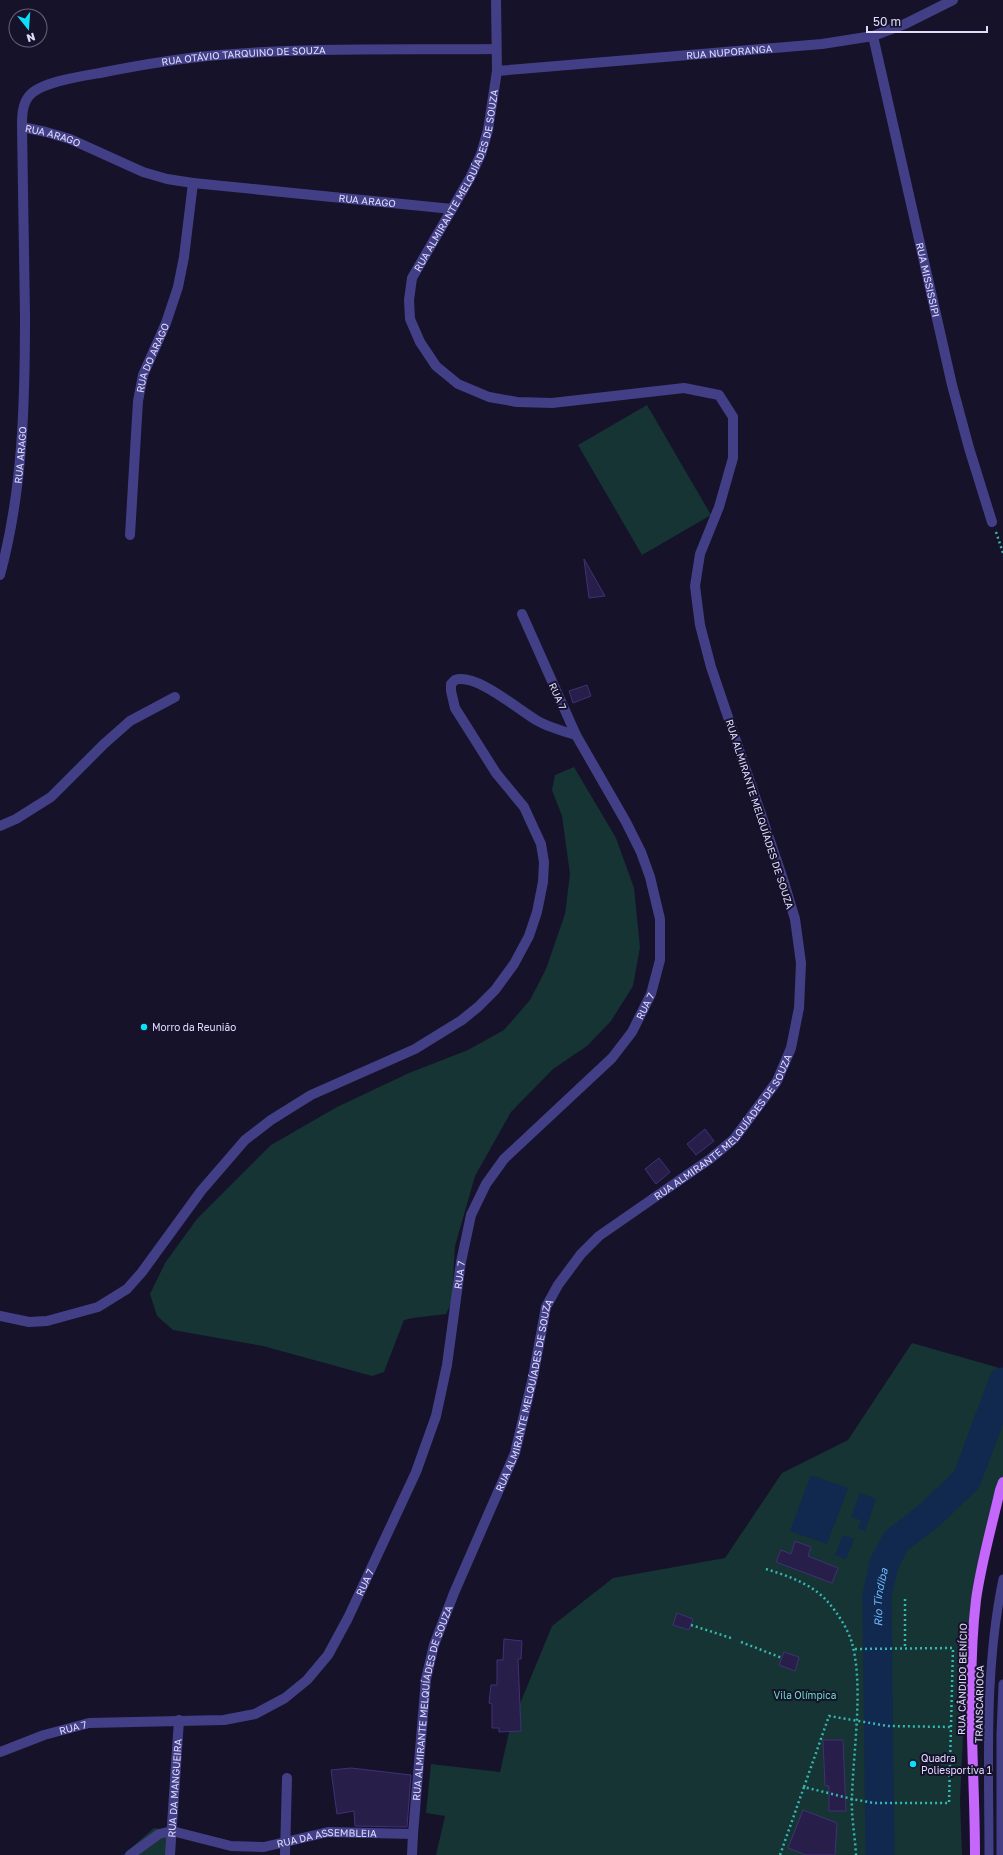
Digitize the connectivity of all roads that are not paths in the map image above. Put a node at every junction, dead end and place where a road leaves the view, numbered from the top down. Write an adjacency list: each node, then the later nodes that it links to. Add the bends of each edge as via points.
1 (496, 0): 4 (street, RUA ALMIRANTE MELQUÍADES DE SOUZA)
2 (953, 0): 3 (street, RUA NUPORANGA, via 905,24)
3 (873, 36): 5 (street, RUA NUPORANGA, via 822,44); 9 (street, RUA MISSISSIPI, via 952,385)
4 (496, 49): 5 (street, RUA ALMIRANTE MELQUÍADES DE SOUZA); 6 (street, RUA OTÁVIO TARQUINO DE SOUZA, via 288,51 219,55 151,64 74,77 47,85 30,95 23,106)
5 (497, 71): 8 (street, RUA ALMIRANTE MELQUÍADES DE SOUZA, via 488,130 481,154)
6 (22, 128): 7 (street, RUA ARAGO, via 70,139 143,172); 11 (street, RUA ARAGO, via 25,378 20,465)
7 (193, 184): 8 (street, RUA ARAGO); 10 (street, RUA DO ARAGO, via 178,287 166,323 143,375 138,401)
8 (452, 209): 24 (street, RUA ALMIRANTE MELQUÍADES DE SOUZA, via 412,278 409,300 410,319 420,342 436,366 458,384 489,397 517,402 552,403 684,388 719,395 733,417 733,458 719,507 700,554 695,586 700,625 711,667 783,879 795,919 801,963 799,1008 791,1048 777,1081 756,1111 734,1139 710,1159 599,1236 581,1254 558,1285 546,1307 515,1453 434,1645 426,1679)
9 (992, 522)
10 (130, 536)
11 (0, 575)
12 (522, 614): 14 (street, RUA 7)
13 (175, 697): 15 (street, via 130,721 51,797)
14 (576, 736): 16 (street, via 536,720 466,679 454,680 451,690 455,708 496,773 524,807 541,844 544,862 543,882 537,912 529,936 514,964 495,990 462,1020 415,1049 311,1096 271,1120 245,1140 200,1191 127,1290 98,1307 47,1321 29,1322); 20 (street, RUA 7, via 626,822 650,877 660,919 660,960 651,994 632,1032 612,1058 504,1159 486,1184 472,1214 461,1262 447,1366 436,1416 416,1472 328,1655 302,1685 285,1698 255,1714 224,1720)
15 (0, 826)
16 (0, 1316)
17 (1003, 1482): 30 (main road, RUA CÂNDIDO BENÍCIO, via 976,1599 973,1634)
18 (1003, 1579): 31 (lane, TRANSCARIOCA, via 992,1646 989,1684)
19 (1003, 1684): 32 (lane)
20 (179, 1720): 21 (street, RUA 7, via 89,1723 44,1734); 23 (street, RUA DA MANGUEIRA)
21 (0, 1752)
22 (287, 1778): 25 (street)
23 (172, 1831): 25 (street, RUA DA ASSEMBLEIA, via 231,1846 264,1847); 26 (street, via 159,1834); 27 (street, RUA DA MANGUEIRA)
24 (413, 1834): 25 (street, RUA DA ASSEMBLEIA, via 328,1832); 29 (street, RUA ALMIRANTE MELQUÍADES DE SOUZA)
25 (286, 1843): 28 (street)
26 (130, 1855)
27 (170, 1855)
28 (285, 1855)
29 (412, 1855)
30 (976, 1855)
31 (989, 1855)
32 (1001, 1855)

